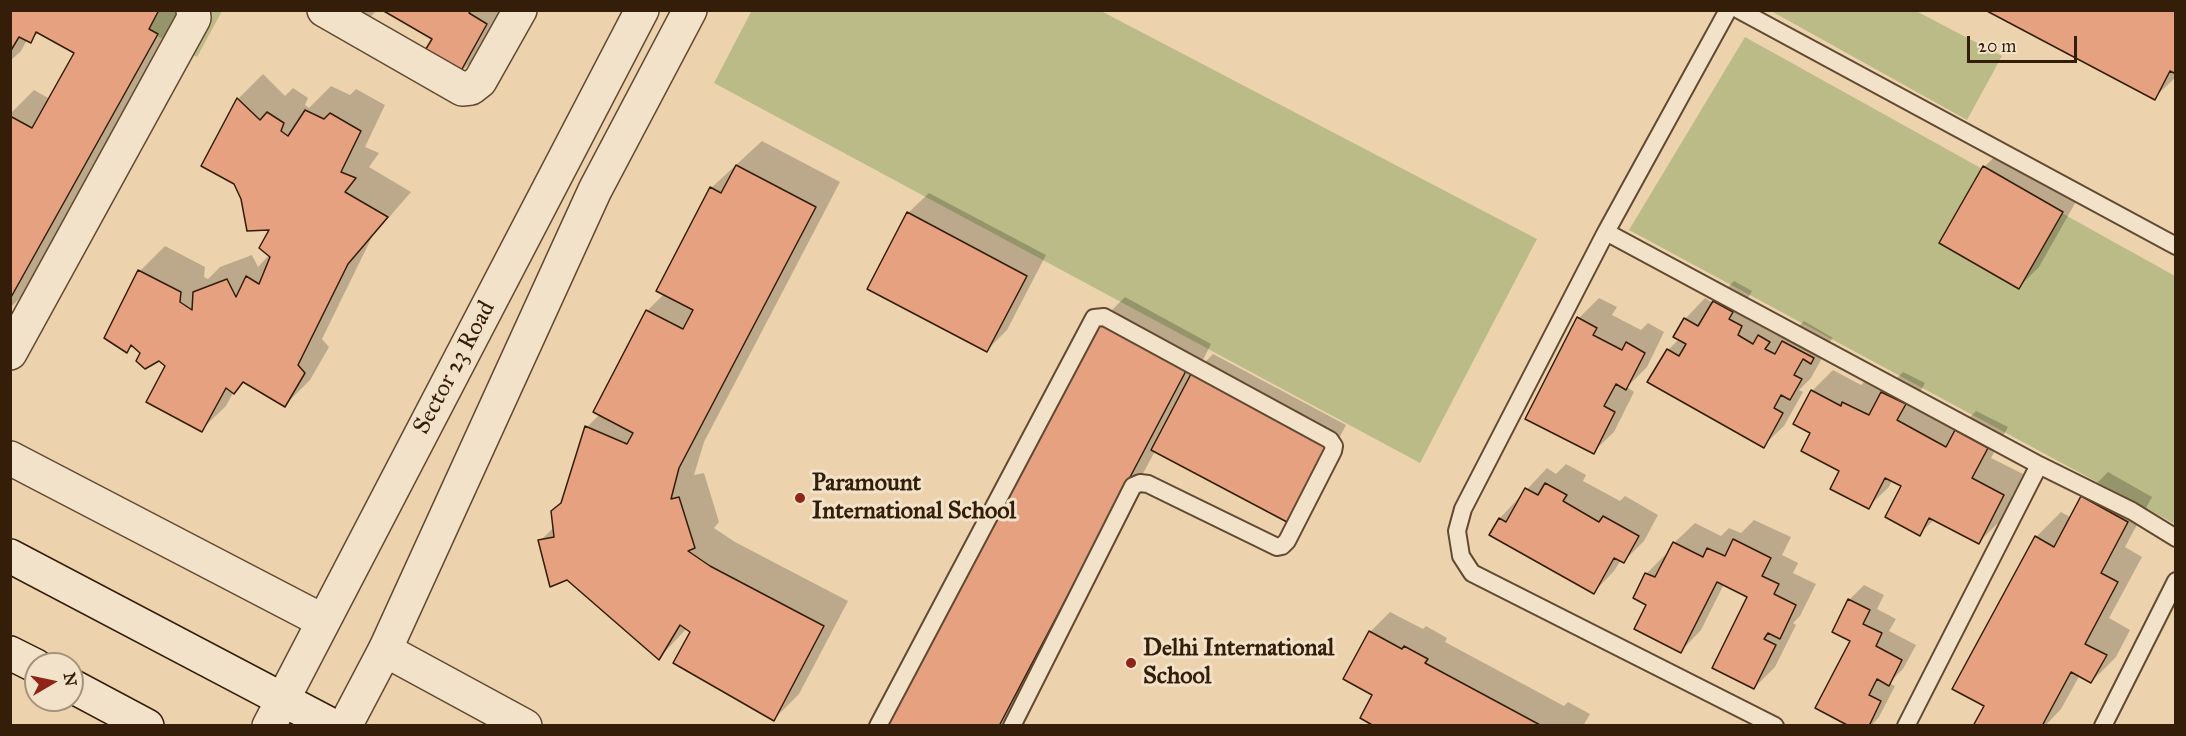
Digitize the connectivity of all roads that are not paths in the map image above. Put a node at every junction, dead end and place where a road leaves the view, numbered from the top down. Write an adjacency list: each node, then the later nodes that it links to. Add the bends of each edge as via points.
1 (193, 10): 10 (street, via 194,18)
2 (324, 10): 3 (street, via 462,89 480,81)
3 (520, 10)
4 (642, 10): 16 (street, Sector 23 Road)
5 (690, 10): 17 (street, Sector 23 Road, via 595,190)
6 (1728, 10): 8 (lane)
7 (1739, 10): 9 (lane)
8 (1606, 232): 12 (lane); 28 (lane, via 1463,509 1457,531 1461,556 1472,573)
9 (2175, 246)
10 (10, 353)
11 (10, 458): 16 (street)
12 (2039, 465): 13 (lane, via 2132,511); 29 (lane)
13 (2175, 538)
14 (10, 556): 21 (street)
15 (2175, 581): 30 (lane)
16 (323, 621): 21 (street, Sector 23 Road)
17 (385, 650): 24 (street, Sector 23 Road); 25 (street)
18 (10, 653): 19 (street)
19 (24, 660)
20 (84, 692): 22 (street)
21 (275, 713): 23 (street)
22 (147, 726)
23 (333, 726)
24 (345, 726)
25 (525, 726)
26 (878, 726): 27 (lane, via 1094,318 1104,316 1330,440 1333,451 1282,546 1277,547 1148,484 1133,486)
27 (1012, 726)
28 (1775, 726)
29 (1906, 726)
30 (2103, 726)

